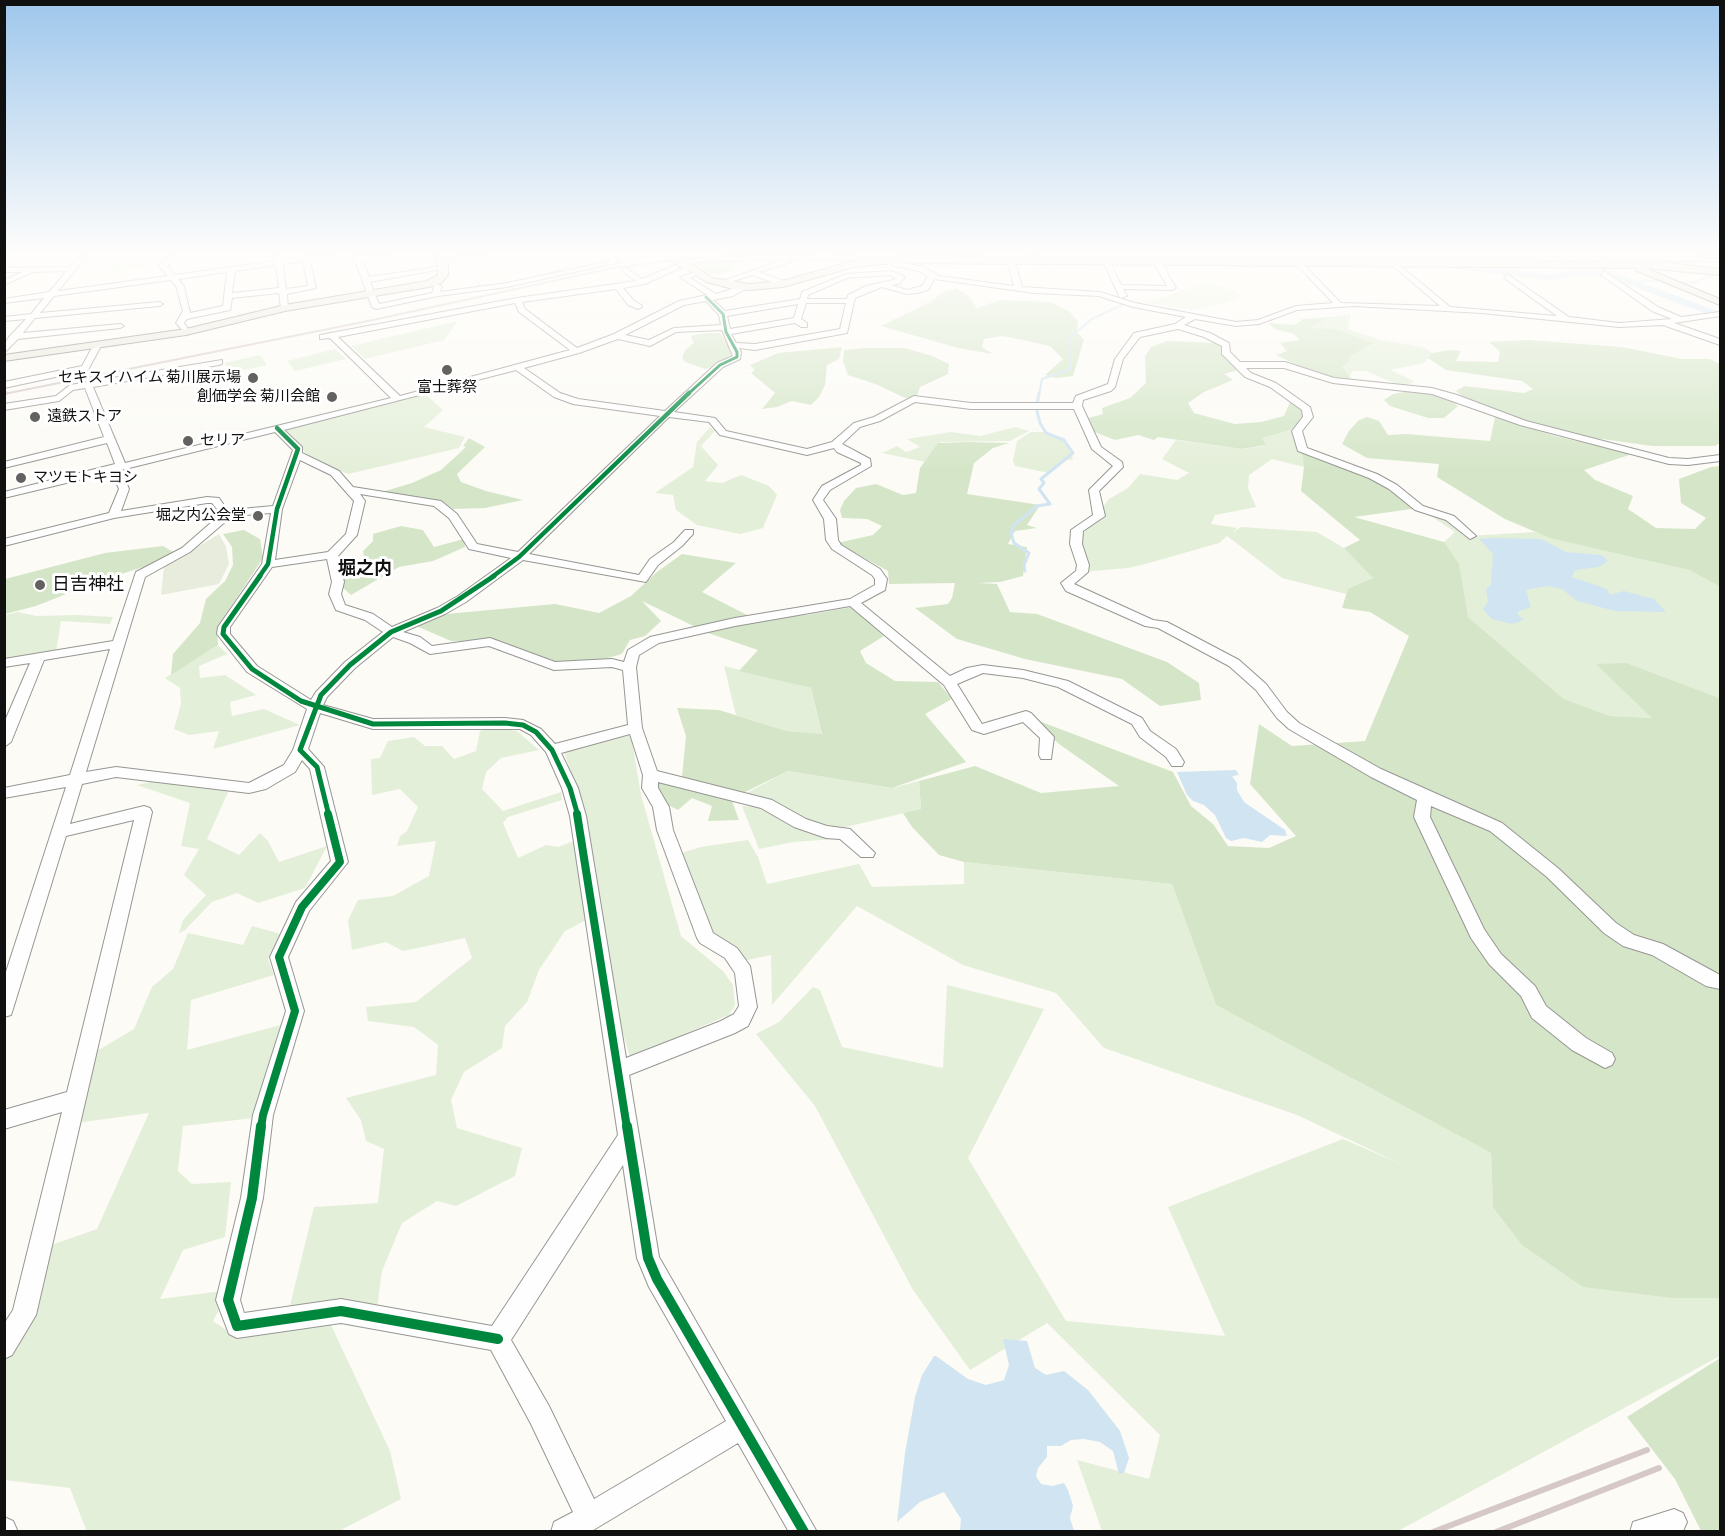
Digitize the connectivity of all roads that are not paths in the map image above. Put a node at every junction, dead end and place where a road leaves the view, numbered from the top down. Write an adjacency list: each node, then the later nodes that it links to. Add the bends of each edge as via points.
1 (24, 327): 17 (street)
2 (113, 327): 17 (street)
3 (182, 327): 16 (street)
4 (208, 327): 16 (main road)
5 (377, 327): 32 (street, via 328,336)
6 (544, 327): 25 (street)
7 (635, 327): 18 (street)
8 (725, 327): 15 (street)
9 (750, 327): 15 (street)
10 (805, 327): 19 (street)
11 (845, 327): 19 (street, via 844,331)
12 (1175, 327): 33 (street, via 1132,339 1119,359 1112,385 1079,398)
13 (1180, 327): 28 (street, via 1226,345 1225,352)
14 (1676, 327): 21 (street)
15 (726, 330): 18 (street, via 674,330 650,343); 22 (street)
16 (186, 332): 23 (main road)
17 (16, 336): 20 (street); 24 (street)
18 (617, 336): 25 (street)
19 (817, 336): 22 (street, via 755,347)
20 (4, 337)
21 (1720, 342)
22 (733, 345): 35 (street, via 737,357 720,365)
23 (98, 346): 26 (main road); 30 (street, via 85,368)
24 (4, 351)
25 (576, 351): 29 (street)
26 (4, 358)
27 (219, 362): 31 (street)
28 (1236, 365): 40 (street, via 1285,364 1333,380 1432,392 1523,423 1669,461); 49 (street, via 1299,400 1307,409 1308,417 1297,431 1306,452 1374,476 1419,508 1450,518)
29 (517, 367): 32 (street); 35 (street, via 557,395 576,402)
30 (4, 385)
31 (88, 385): 34 (street, via 70,388 59,398); 37 (street)
32 (398, 399): 36 (street)
33 (1077, 406): 38 (street, via 971,406 914,399 857,425); 71 (street, via 1097,448 1118,464 1094,490 1099,516 1077,530 1076,544 1083,565 1082,572 1067,583 1070,588 1162,625 1234,663 1294,726)
34 (4, 407)
35 (668, 413): 38 (street, via 712,420 723,433 773,447 807,452); 52 (street)
36 (277, 428): 39 (street, via 297,448); 42 (street)
37 (110, 439): 41 (street); 42 (street)
38 (836, 444): 54 (street, via 866,461 866,466 826,488 818,500 830,519 832,540 837,547 881,579 881,587)
39 (297, 454): 43 (street, via 335,473); 45 (street)
40 (1720, 458)
41 (4, 465)
42 (118, 467): 44 (street); 47 (street, via 124,489)
43 (348, 489): 51 (street, via 360,501 351,535); 52 (street, via 436,503 453,516 473,546)
44 (4, 495)
45 (277, 509): 46 (street); 53 (street)
46 (229, 513): 47 (street, via 215,500 207,500); 56 (street, via 186,550 140,575)
47 (114, 515): 50 (street)
48 (689, 532): 52 (street, via 654,562 642,579)
49 (1470, 536)
50 (4, 543)
51 (332, 555): 53 (street); 55 (street, via 340,607 369,617)
52 (519, 557): 55 (street, via 462,599)
53 (268, 564): 61 (street, via 223,634 252,669)
54 (852, 602): 59 (street, via 655,640 633,653); 60 (street)
55 (391, 632): 59 (street, via 430,650 490,642 554,666 612,663); 61 (street, via 350,666 321,695)
56 (118, 644): 57 (street); 69 (street)
57 (39, 657): 58 (street); 63 (street)
58 (4, 663)
59 (629, 667): 62 (street)
60 (949, 682): 66 (street, via 977,727 984,729 1026,716 1047,737); 67 (street, via 983,669 1063,684 1137,721 1144,734)
61 (315, 707): 64 (street); 65 (street, via 373,724 523,725 536,732)
62 (635, 728): 65 (street); 68 (street)
63 (4, 742)
64 (300, 750): 69 (street, via 290,768 249,788 116,772); 81 (street, via 317,767 340,862 302,907 279,957 295,1011 263,1115 252,1198 228,1300 237,1326 341,1311)
65 (552, 750): 77 (street, via 578,816)
66 (1046, 755)
67 (1177, 762)
68 (651, 775): 73 (street, via 766,804 800,823 826,832 844,833); 77 (street, via 650,788 661,807 665,830 706,938 731,953 744,971 748,1007 741,1020 728,1027)
69 (75, 779): 70 (street); 72 (street)
70 (4, 793)
71 (1425, 797): 74 (street, via 1496,827 1524,847 1629,941 1657,949); 76 (street, via 1422,817 1477,933 1495,959 1528,991 1539,1012)
72 (60, 832): 75 (street); 78 (street, via 144,812)
73 (867, 853)
74 (1720, 982)
75 (4, 1009)
76 (1605, 1059)
77 (617, 1071): 80 (street)
78 (75, 1099): 79 (street); 82 (street, via 24,1315)
79 (4, 1120)
80 (629, 1136): 81 (street); 83 (street, via 648,1258)
81 (498, 1339): 84 (street)
82 (4, 1347)
83 (742, 1426): 84 (street); 87 (street)
84 (589, 1517): 86 (street)
85 (1674, 1522): 88 (street)
86 (564, 1532)
87 (804, 1532)
88 (1643, 1532)

